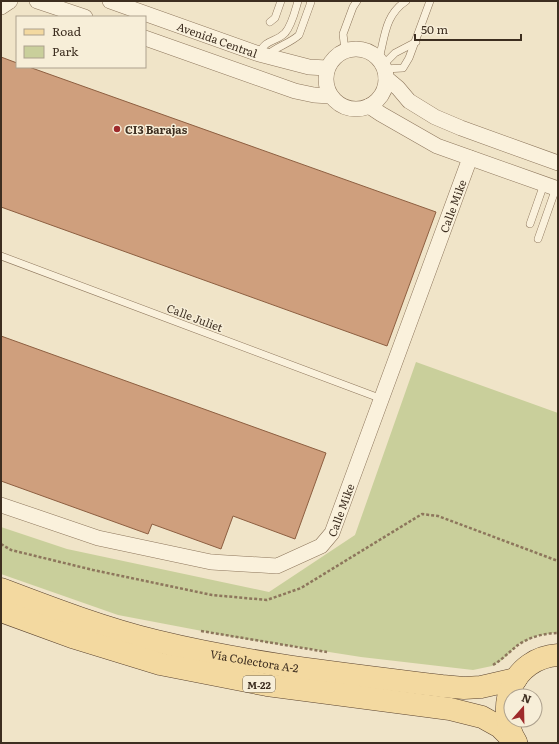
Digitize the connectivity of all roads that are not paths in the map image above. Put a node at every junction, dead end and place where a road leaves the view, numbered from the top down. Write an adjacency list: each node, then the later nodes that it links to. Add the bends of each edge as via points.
1 (37, 1): 9 (street)
2 (110, 1): 14 (street, Avenida Central)
3 (281, 1): 10 (lane, via 275,18)
4 (298, 1): 14 (lane, via 290,26 261,48)
5 (310, 1): 14 (lane, via 299,35)
6 (357, 1): 13 (lane, via 343,34)
7 (406, 1): 16 (lane, via 396,7 389,20)
8 (430, 1): 12 (lane)
9 (82, 16)
10 (270, 22)
11 (146, 38): 17 (street, Avenida Central, via 295,91)
12 (416, 42): 16 (lane, via 395,53); 16 (lane, via 403,68)
13 (345, 50): 15 (street, via 334,57); 16 (street, via 369,52)
14 (262, 55): 15 (street, Avenida Central)
15 (327, 68): 17 (street, via 325,82)
16 (383, 68): 18 (street, via 384,89); 20 (street, via 409,101 435,116)
17 (330, 96): 18 (street, via 341,105 355,109)
18 (370, 106): 19 (street, via 437,146)
19 (470, 158): 21 (street); 25 (street, Calle Mike)
20 (558, 163)
21 (553, 187): 22 (lane); 23 (lane)
22 (530, 224)
23 (538, 239)
24 (1, 256): 25 (lane, Calle Juliet)
25 (382, 399): 26 (street, Calle Mike, via 332,533 321,546 277,566 211,562 98,538)
26 (1, 505)
27 (1, 588): 30 (main road, Vía Colectora A-2 / M-22, via 118,631 250,661 464,688)
28 (1, 611): 31 (main road, M-22, via 72,637 160,664 267,685 450,709 482,717 500,727)
29 (556, 653): 30 (main road, M-22, via 538,660)
30 (516, 679): 31 (main road, M-22, via 510,689 506,712 508,724)
31 (517, 743)

